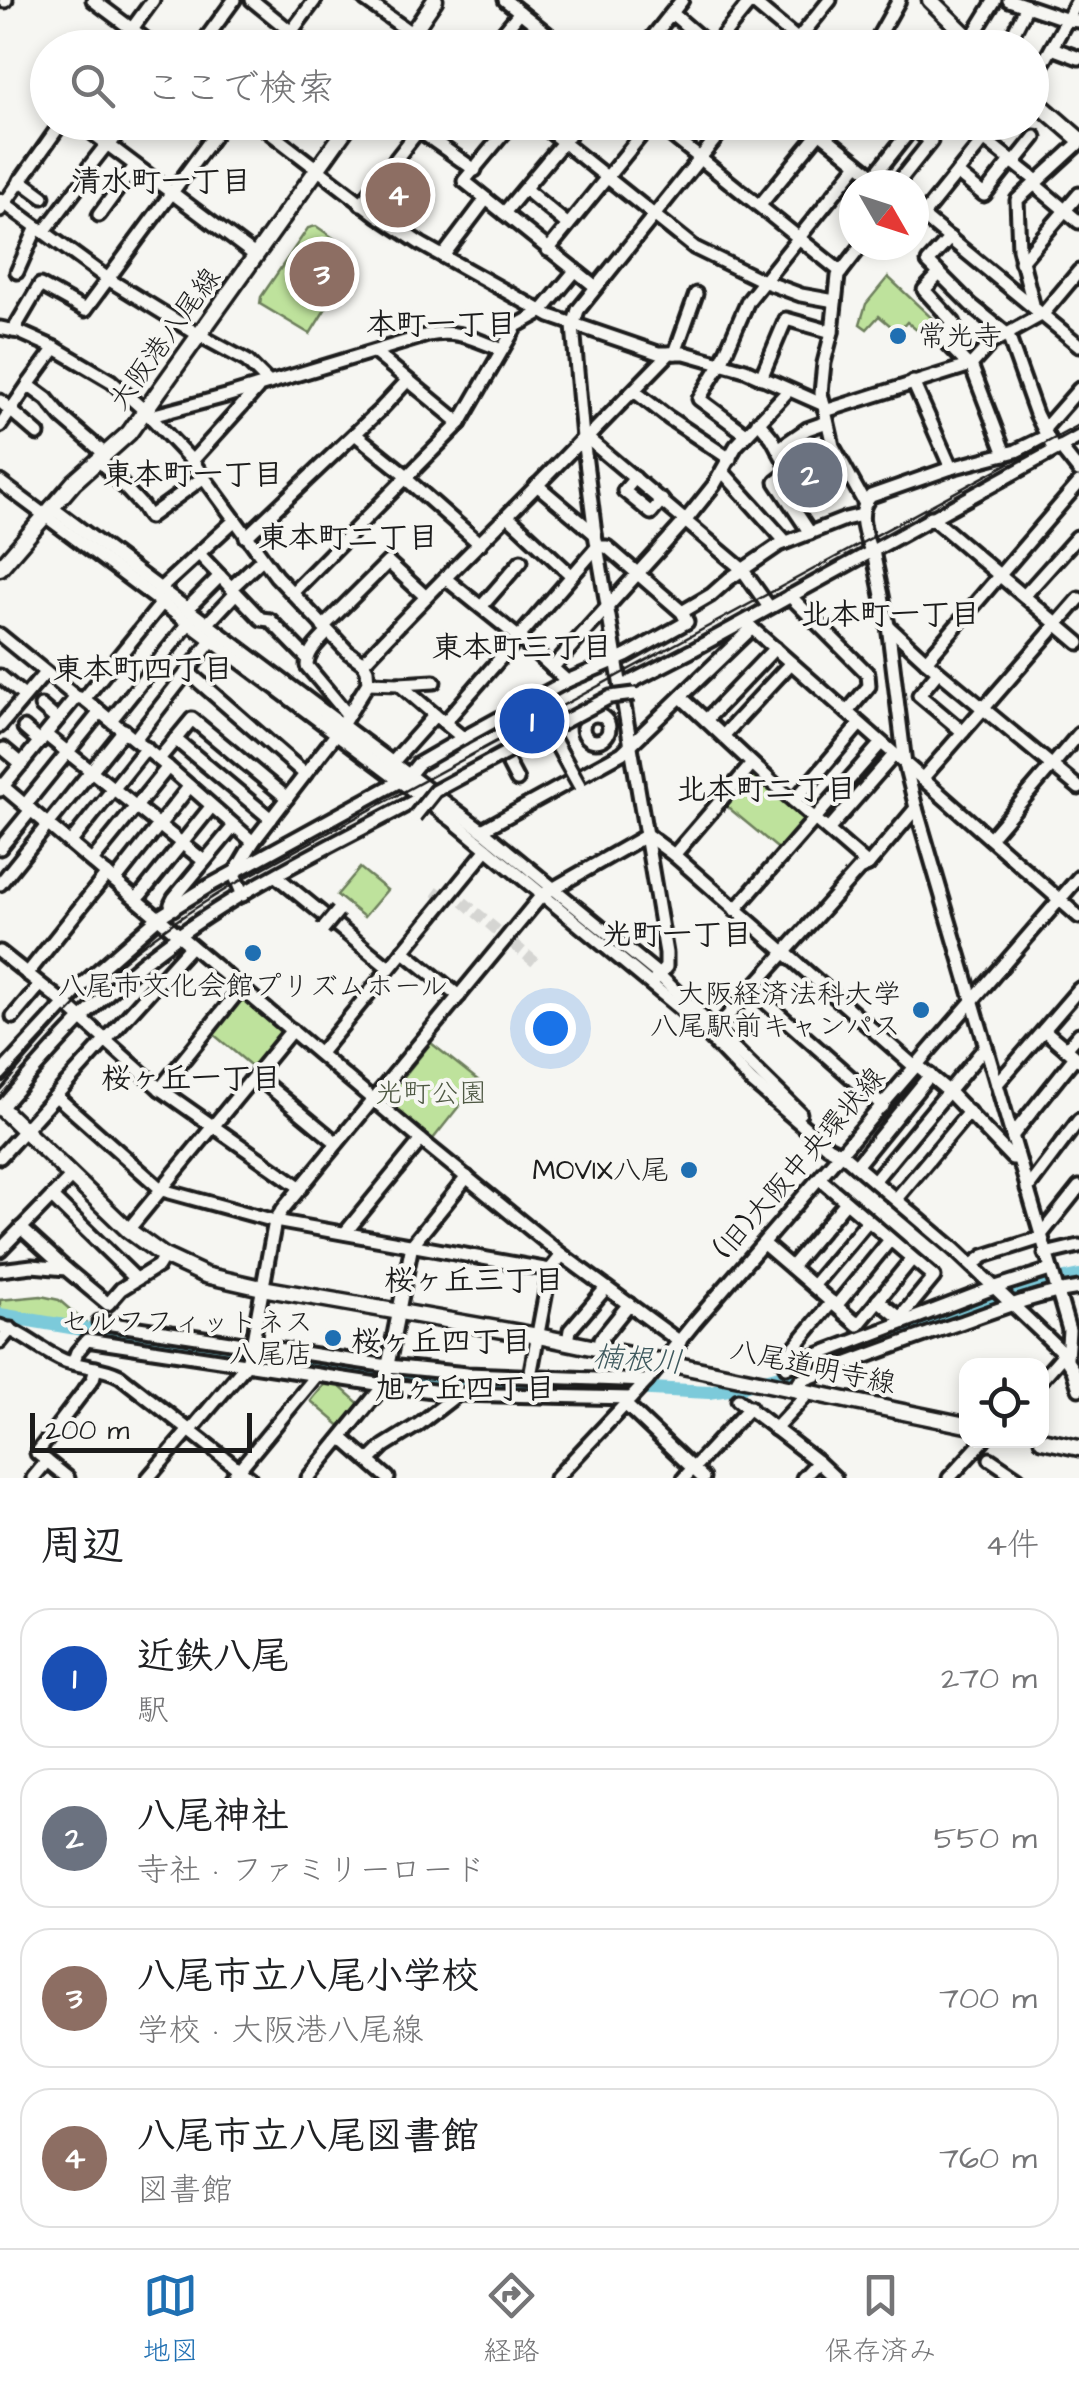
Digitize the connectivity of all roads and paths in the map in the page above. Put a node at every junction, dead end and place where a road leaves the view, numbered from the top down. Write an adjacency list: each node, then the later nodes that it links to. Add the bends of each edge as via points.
1 (93, 0): 21 (street)
2 (153, 0): 21 (street)
3 (234, 0): 23 (street)
4 (252, 0): 24 (street)
5 (315, 0): 25 (street)
6 (365, 0): 26 (street)
7 (436, 0): 27 (main road)
8 (506, 0): 18 (street)
9 (682, 0): 19 (street)
10 (751, 0): 32 (street); 33 (street)
11 (830, 0): 34 (street)
12 (899, 0): 35 (street)
13 (930, 0): 36 (main road)
14 (995, 0): 37 (street)
15 (1008, 0): 17 (street)
16 (1078, 0): 20 (street)
17 (1027, 6): 20 (street); 38 (street)
18 (521, 7): 28 (street); 29 (street)
19 (673, 14): 30 (street); 31 (street)
20 (1073, 20): 39 (street)
21 (132, 28): 22 (street)
22 (134, 30)
23 (212, 30)
24 (290, 30)
25 (292, 30)
26 (406, 30)
27 (415, 30)
28 (504, 30)
29 (546, 30)
30 (659, 30)
31 (691, 30)
32 (727, 30)
33 (781, 30)
34 (807, 30)
35 (882, 30)
36 (961, 30)
37 (981, 30)
38 (1015, 30)
39 (1052, 48): 40 (street); 41 (street)
40 (1049, 53)
41 (1079, 58)
42 (1049, 114): 63 (main road)
43 (49, 140): 78 (street)
44 (101, 140): 65 (street)
45 (112, 140): 65 (street)
46 (211, 140): 82 (street)
47 (279, 140): 70 (street)
48 (339, 140): 70 (main road, 大阪港八尾線)
49 (406, 140): 88 (street)
50 (436, 140): 71 (street)
51 (499, 140): 71 (street)
52 (560, 140): 64 (street)
53 (639, 140): 77 (street)
54 (677, 140): 66 (street)
55 (714, 140): 66 (street)
56 (804, 140): 89 (street)
57 (830, 140): 68 (street)
58 (899, 140): 73 (street)
59 (929, 140): 74 (street)
60 (983, 140): 76 (street)
61 (985, 140): 67 (street)
62 (1033, 140): 67 (street)
63 (1079, 141): 79 (street)
64 (562, 142): 77 (street); 81 (street)
65 (108, 145): 69 (street); 75 (street)
66 (700, 158): 89 (street); 93 (street)
67 (1013, 162): 76 (street, via 984,195); 79 (street)
68 (858, 164): 72 (street); 98 (street)
69 (136, 166): 82 (street); 92 (street)
70 (318, 170): 88 (street); 101 (main road, 大阪港八尾線)
71 (474, 170): 85 (street, via 464,180)
72 (866, 170)
73 (878, 170)
74 (908, 170)
75 (85, 172)
76 (957, 173): 86 (street)
77 (607, 177): 93 (street); 96 (street)
78 (20, 180): 84 (street); 87 (street)
79 (1036, 183): 90 (street); 104 (street, via 1016,205)
80 (78, 186): 97 (street)
81 (525, 189): 91 (street); 96 (street)
82 (172, 194): 101 (street); 110 (street)
83 (1079, 194): 90 (street)
84 (43, 196)
85 (486, 199): 91 (street); 102 (street)
86 (929, 201)
87 (1, 204): 97 (street)
88 (361, 204): 102 (street)
89 (760, 205): 98 (street)
90 (1065, 210): 95 (street); 104 (street)
91 (504, 214): 100 (street)
92 (99, 215)
93 (653, 216): 111 (street, via 695,248); 112 (street)
94 (929, 221): 99 (street)
95 (1079, 222)
96 (568, 224): 100 (street)
97 (40, 229): 107 (street); 110 (street)
98 (798, 238): 108 (street); 111 (street)
99 (950, 238): 109 (street, via 928,262); 115 (street)
100 (548, 250): 105 (street)
101 (256, 256): 120 (main road, 大阪港八尾線)
102 (443, 256): 116 (street)
103 (850, 260): 108 (street)
104 (1021, 262): 115 (street)
105 (575, 270): 112 (street); 116 (street)
106 (1079, 271): 115 (street)
107 (17, 272)
108 (841, 272): 114 (street)
109 (939, 274): 121 (street); 128 (street, via 924,290 954,323 941,337)
110 (108, 279): 118 (street, via 85,310 40,285); 120 (street)
111 (763, 281): 114 (street); 127 (street)
112 (596, 287): 117 (street)
113 (696, 294): 126 (street)
114 (835, 302): 119 (street)
115 (1038, 310): 121 (street); 122 (street)
116 (542, 312): 117 (street); 124 (street, via 516,326)
117 (572, 326): 126 (street); 149 (street)
118 (7, 329): 123 (street)
119 (832, 332): 129 (street, via 786,318); 139 (street, via 824,362)
120 (199, 335): 132 (street, via 246,361); 140 (main road, 大阪港八尾線)
121 (1008, 335): 128 (street); 144 (street)
122 (1079, 345)
123 (55, 348): 133 (street); 140 (street, via 111,381)
124 (502, 350): 125 (street, via 448,331); 142 (street)
125 (374, 352): 130 (street); 132 (street)
126 (672, 353): 127 (street); 136 (street)
127 (720, 363): 129 (street); 147 (street, via 698,399)
128 (970, 365): 131 (street); 152 (street)
129 (761, 378): 135 (street)
130 (407, 381): 142 (street); 146 (street)
131 (913, 382): 139 (street); 156 (street)
132 (264, 384): 140 (street); 155 (street)
133 (28, 386): 138 (street); 153 (street)
134 (1079, 389): 144 (street)
135 (788, 390): 139 (street); 141 (street)
136 (634, 391): 149 (street); 154 (street)
137 (0, 401): 138 (street)
138 (11, 410): 143 (street); 145 (street)
139 (826, 412): 151 (street); 164 (street, via 833,446)
140 (148, 414): 153 (main road, 大阪港八尾線); 155 (street)
141 (758, 422): 147 (street); 151 (street)
142 (460, 423): 159 (street)
143 (0, 426)
144 (1045, 432): 150 (street); 152 (street)
145 (38, 434)
146 (355, 434): 159 (street); 171 (street)
147 (746, 434): 154 (street)
148 (1079, 437): 150 (street)
149 (585, 438): 163 (street); 169 (street); 173 (street)
150 (1057, 448): 157 (street); 167 (street)
151 (778, 449): 170 (street, via 790,471 776,482)
152 (1004, 454): 156 (street)
153 (102, 457): 160 (street, via 150,517); 165 (main road, 大阪港八尾線)
154 (730, 459): 158 (street)
155 (192, 461): 160 (street)
156 (950, 468): 164 (street, via 871,496)
157 (1079, 471)
158 (723, 472): 169 (street); 174 (street)
159 (405, 476): 175 (street); 188 (street)
160 (204, 478): 168 (street)
161 (0, 482): 165 (street)
162 (1079, 484): 183 (street)
163 (538, 485): 166 (street); 173 (street)
164 (863, 509): 170 (street); 176 (street)
165 (48, 511): 180 (main road, 大阪港八尾線); 190 (street)
166 (508, 516): 175 (street); 184 (street)
167 (932, 516): 176 (street); 183 (street)
168 (235, 520): 171 (street); 177 (street)
169 (686, 520): 181 (street); 182 (street)
170 (810, 533): 174 (street)
171 (246, 537): 178 (street)
172 (1077, 538): 189 (street)
173 (596, 540): 182 (street); 184 (street); 195 (street)
174 (786, 542): 181 (street)
175 (480, 544): 186 (street)
176 (872, 551): 191 (street); 202 (street)
177 (200, 554): 185 (street); 190 (street)
178 (262, 558): 187 (street); 188 (street)
179 (521, 560): 194 (street)
180 (0, 568)
181 (742, 569): 196 (street); 197 (street)
182 (638, 573): 195 (street); 197 (street)
183 (1001, 574): 189 (street); 211 (street)
184 (571, 575): 204 (street)
185 (220, 576): 187 (street); 198 (street)
186 (446, 579): 192 (street); 194 (street)
187 (234, 590): 199 (street); 209 (street)
188 (292, 593): 203 (street)
189 (1025, 595): 200 (street)
190 (161, 596): 198 (street); 227 (street)
191 (790, 596): 196 (street); 230 (street, via 868,674 868,686)
192 (426, 597): 203 (street, via 388,562); 212 (street)
193 (1079, 598): 200 (street)
194 (481, 607): 204 (street)
195 (606, 607): 210 (street); 214 (street)
196 (769, 607): 201 (street)
197 (682, 612): 210 (street, via 687,622)
198 (188, 616): 199 (street); 205 (street); 231 (street)
199 (208, 624): 235 (street)
200 (1057, 624): 207 (street); 229 (street)
201 (748, 625): 208 (street); 223 (street); 226 (street)
202 (888, 626): 211 (street); 259 (street)
203 (325, 629): 209 (street); 212 (street)
204 (518, 637): 214 (street); 232 (street)
205 (212, 640): 216 (street); 235 (street)
206 (2, 641): 215 (street)
207 (1079, 643)
208 (775, 648): 213 (street); 234 (street)
209 (307, 658): 235 (street)
210 (615, 659): 219 (street); 223 (street)
211 (926, 661): 217 (street)
212 (363, 663): 221 (street)
213 (791, 663): 230 (street); 243 (street)
214 (552, 668): 219 (street)
215 (44, 672): 225 (street); 227 (street)
216 (188, 672): 246 (street); 263 (street)
217 (938, 672): 229 (street); 241 (street, via 919,695)
218 (0, 676): 225 (street)
219 (567, 681): 245 (street)
220 (434, 682): 222 (street)
221 (368, 683): 222 (street); 235 (street)
222 (399, 684): 232 (street)
223 (621, 687): 249 (street)
224 (634, 694): 239 (street, bridge, via 610,696)
225 (24, 696): 237 (street)
226 (681, 697): 234 (street); 249 (street)
227 (80, 698): 231 (street); 233 (street)
228 (41, 706): 233 (street)
229 (983, 709): 241 (street); 261 (street)
230 (847, 712): 236 (street)
231 (106, 716): 240 (street); 252 (street)
232 (440, 718): 245 (street); 255 (street)
233 (57, 720): 244 (street)
234 (706, 720): 243 (street)
235 (342, 724): 255 (street); 263 (street); 264 (street)
236 (860, 724): 248 (street); 276 (street)
237 (0, 726)
238 (24, 728): 244 (street)
239 (549, 729): 254 (street, bridge); 268 (street, bridge)
240 (124, 730): 246 (street); 262 (street)
241 (964, 732): 265 (street)
242 (1079, 734): 261 (street)
243 (723, 736): 258 (street)
244 (43, 738): 252 (street); 257 (street)
245 (463, 738): 264 (street)
246 (135, 739): 250 (street)
247 (175, 739): 256 (street); 260 (street, via 192,720); 267 (street)
248 (881, 744): 253 (street); 283 (street)
249 (630, 746): 287 (street); 289 (street)
250 (146, 748): 256 (street); 272 (street)
251 (4, 750): 257 (street)
252 (67, 753): 262 (street); 278 (street)
253 (894, 754): 259 (street); 288 (street)
254 (505, 756): 266 (street); 281 (street, bridge, via 434,791)
255 (392, 762): 264 (street)
256 (163, 763): 270 (street); 280 (street)
257 (22, 764): 269 (street)
258 (752, 764): 276 (street); 296 (street)
259 (905, 764): 265 (street); 279 (street)
260 (248, 766): 267 (street); 274 (street)
261 (1052, 766): 271 (street); 290 (street)
262 (90, 772): 272 (street); 284 (street)
263 (306, 774): 274 (street)
264 (404, 778): 273 (street); 275 (street); 300 (street)
265 (922, 779): 290 (street)
266 (517, 780)
267 (230, 785): 282 (street)
268 (579, 785)
269 (1, 787): 278 (street)
270 (189, 787): 277 (street); 285 (street)
271 (1079, 788)
272 (113, 790): 280 (street); 292 (street)
273 (438, 797): 275 (street); 287 (street)
274 (286, 798): 282 (street)
275 (422, 798): 295 (street); 301 (street)
276 (794, 801): 283 (street)
277 (212, 807): 286 (street); 293 (street)
278 (28, 808): 284 (street); 294 (street)
279 (916, 808): 299 (street); 328 (street)
280 (135, 809): 285 (street); 297 (street)
281 (415, 816)
282 (271, 819): 291 (street)
283 (815, 819): 288 (street); 310 (street)
284 (48, 824): 292 (street); 304 (street)
285 (158, 826): 293 (street); 302 (street)
286 (234, 826): 291 (street); 298 (street)
287 (482, 830): 305 (street)
288 (828, 830): 299 (street)
289 (647, 835): 296 (street); 305 (street); 322 (street, via 666,954 666,967)
290 (990, 838): 308 (street)
291 (253, 842): 300 (street)
292 (70, 843): 297 (street)
293 (181, 844): 298 (street); 307 (street)
294 (0, 848)
295 (487, 849): 305 (street); 317 (street)
296 (674, 855): 310 (street)
297 (92, 861): 302 (street)
298 (204, 862): 309 (street)
299 (868, 865): 319 (street)
300 (234, 874): 306 (street); 309 (street)
301 (276, 876): 306 (street); 320 (street)
302 (111, 877): 307 (street); 321 (street)
303 (1079, 878): 308 (street, (旧)大阪中央環状線)
304 (0, 884)
305 (547, 891): 322 (street); 327 (street)
306 (243, 895): 315 (street)
307 (137, 899): 312 (street)
308 (1060, 900): 313 (street); 328 (street, (旧)大阪中央環状線)
309 (173, 908): 312 (street)
310 (736, 910): 319 (street)
311 (338, 911): 314 (street, bridge)
312 (159, 917): 315 (street); 329 (street)
313 (1079, 917)
314 (323, 929)
315 (179, 934): 316 (street); 331 (street)
316 (191, 946): 324 (street); 336 (street)
317 (403, 951): 320 (street); 327 (street)
318 (0, 952): 321 (street)
319 (784, 954): 326 (street); 340 (street)
320 (389, 968): 338 (street)
321 (27, 974): 323 (street)
322 (655, 980): 333 (street); 358 (street, via 752,1082)
323 (40, 985): 329 (street); 330 (street)
324 (242, 988): 332 (street); 345 (street)
325 (1079, 989): 334 (street)
326 (752, 990): 333 (street); 349 (street)
327 (459, 996): 348 (street)
328 (972, 1002): 337 (street); 340 (street, (旧)大阪中央環状線)
329 (64, 1003): 331 (street); 341 (street)
330 (13, 1017)
331 (81, 1018): 336 (street); 350 (street)
332 (292, 1030): 338 (street); 342 (street)
333 (716, 1030): 358 (street)
334 (1044, 1030): 339 (street); 344 (street)
335 (1079, 1034): 339 (street)
336 (106, 1039): 345 (street); 347 (street)
337 (986, 1046): 344 (street); 346 (street)
338 (320, 1053): 348 (street)
339 (1073, 1055): 355 (street)
340 (916, 1066): 343 (street); 349 (street, (旧)大阪中央環状線)
341 (0, 1074)
342 (255, 1075): 353 (street); 357 (street)
343 (930, 1075): 346 (street); 361 (street)
344 (998, 1084): 355 (street)
345 (160, 1089): 353 (street)
346 (948, 1091): 351 (street); 365 (street)
347 (56, 1096): 354 (street); 368 (street)
348 (374, 1099): 356 (street); 357 (street)
349 (882, 1106): 358 (street, (旧)大阪中央環状線)
350 (0, 1108): 354 (main road, 八尾道明寺線)
351 (969, 1112): 360 (street); 371 (street)
352 (1079, 1120): 369 (street)
353 (214, 1126): 367 (street); 368 (street)
354 (23, 1130): 359 (street); 362 (main road, 八尾道明寺線)
355 (1012, 1136): 360 (street)
356 (421, 1140): 363 (street); 377 (street)
357 (337, 1144): 367 (street)
358 (842, 1154): 361 (street); 364 (street, (旧)大阪中央環状線)
359 (0, 1156)
360 (1018, 1158): 369 (street)
361 (856, 1166): 365 (street)
362 (72, 1176): 370 (street); 376 (main road, 八尾道明寺線)
363 (467, 1177): 382 (street); 386 (street)
364 (820, 1179): 372 (street); 381 (street, (旧)大阪中央環状線)
365 (874, 1181): 371 (street)
366 (1079, 1187): 378 (street)
367 (301, 1188): 373 (street)
368 (162, 1190): 373 (street); 376 (street)
369 (1027, 1190): 378 (street)
370 (52, 1197): 375 (street); 394 (street)
371 (896, 1199): 388 (street)
372 (846, 1202): 374 (street); 389 (street)
373 (275, 1221): 377 (street); 396 (street)
374 (868, 1221): 379 (street); 395 (street)
375 (21, 1228): 380 (street); 390 (street)
376 (128, 1230): 385 (main road, 八尾道明寺線)
377 (345, 1234): 382 (street)
378 (1040, 1237): 384 (street); 388 (street)
379 (890, 1240): 387 (street); 405 (street)
380 (3, 1241)
381 (764, 1244): 389 (street); 415 (street, (旧)大阪中央環状線)
382 (412, 1245): 392 (street); 406 (street)
383 (1079, 1246): 384 (street)
384 (1046, 1254): 393 (street)
385 (164, 1256): 394 (street); 396 (main road, 八尾道明寺線, via 205,1275)
386 (562, 1256): 392 (street); 397 (street)
387 (912, 1259): 401 (street); 401 (street, via 934,1278 900,1318)
388 (972, 1266): 398 (street)
389 (791, 1267): 395 (street)
390 (66, 1269): 391 (street); 403 (street)
391 (0, 1270)
392 (550, 1270): 410 (street)
393 (1050, 1270): 398 (street); 400 (street)
394 (135, 1278): 403 (street)
395 (813, 1286): 405 (street)
396 (262, 1288): 406 (main road, 八尾道明寺線); 416 (street)
397 (606, 1288): 404 (street); 414 (street, via 570,1330)
398 (996, 1288): 402 (street); 411 (street)
399 (1079, 1288): 400 (street)
400 (1057, 1292): 402 (street); 412 (street)
401 (878, 1300): 407 (street)
402 (1011, 1303): 418 (street); 419 (street)
403 (108, 1304): 416 (street, via 99,1324)
404 (629, 1304): 415 (street); 417 (street)
405 (834, 1304): 407 (street); 411 (street, via 784,1364)
406 (399, 1313): 410 (main road, 八尾道明寺線); 423 (street)
407 (858, 1324): 411 (street)
408 (5, 1328): 413 (street); 421 (street)
409 (1079, 1328): 412 (street)
410 (538, 1336): 414 (main road, 八尾道明寺線); 427 (street)
411 (867, 1336): 418 (street)
412 (1069, 1341): 419 (street)
413 (0, 1342)
414 (568, 1342): 417 (main road, 八尾道明寺線)
415 (680, 1342): 420 (street, (旧)大阪中央環状線)
416 (252, 1346): 422 (street); 423 (street)
417 (599, 1348): 420 (main road, 八尾道明寺線)
418 (874, 1353): 430 (street)
419 (1065, 1356): 425 (street); 431 (street)
420 (664, 1362): 428 (street, (旧)大阪中央環状線); 430 (main road, 八尾道明寺線)
421 (73, 1363): 422 (street, via 87,1340); 424 (street)
422 (246, 1365): 426 (street); 439 (street)
423 (388, 1366): 427 (street); 429 (street)
424 (96, 1368): 439 (street, via 120,1376); 446 (street, via 37,1454)
425 (1049, 1372)
426 (317, 1376): 429 (street); 449 (street)
427 (530, 1376): 428 (street)
428 (647, 1381): 435 (street, (旧)大阪中央環状線)
429 (384, 1386): 432 (street); 441 (street)
430 (795, 1388): 438 (main road, 八尾道明寺線); 440 (street, via 804,1398)
431 (1079, 1388)
432 (458, 1394): 433 (street); 447 (street)
433 (608, 1398): 435 (street); 437 (street)
434 (738, 1400): 436 (street)
435 (628, 1401): 437 (street, (旧)大阪中央環状線); 450 (street)
436 (750, 1407): 440 (street); 450 (street)
437 (615, 1416): 451 (street, (旧)大阪中央環状線)
438 (959, 1423)
439 (190, 1429): 449 (street); 454 (street)
440 (775, 1429): 448 (street)
441 (342, 1438): 447 (street); 456 (street)
442 (1049, 1442): 444 (main road)
443 (977, 1448): 461 (street)
444 (1079, 1448)
445 (990, 1459): 462 (street)
446 (47, 1461): 452 (street); 453 (street)
447 (369, 1462): 457 (street)
448 (818, 1462): 459 (street); 460 (street)
449 (235, 1473): 455 (street)
450 (698, 1473): 458 (street)
451 (561, 1476)
452 (33, 1478)
453 (68, 1478)
454 (148, 1478)
455 (250, 1478)
456 (308, 1478)
457 (388, 1478)
458 (684, 1478)
459 (803, 1478)
460 (835, 1478)
461 (949, 1478)
462 (1018, 1478)

